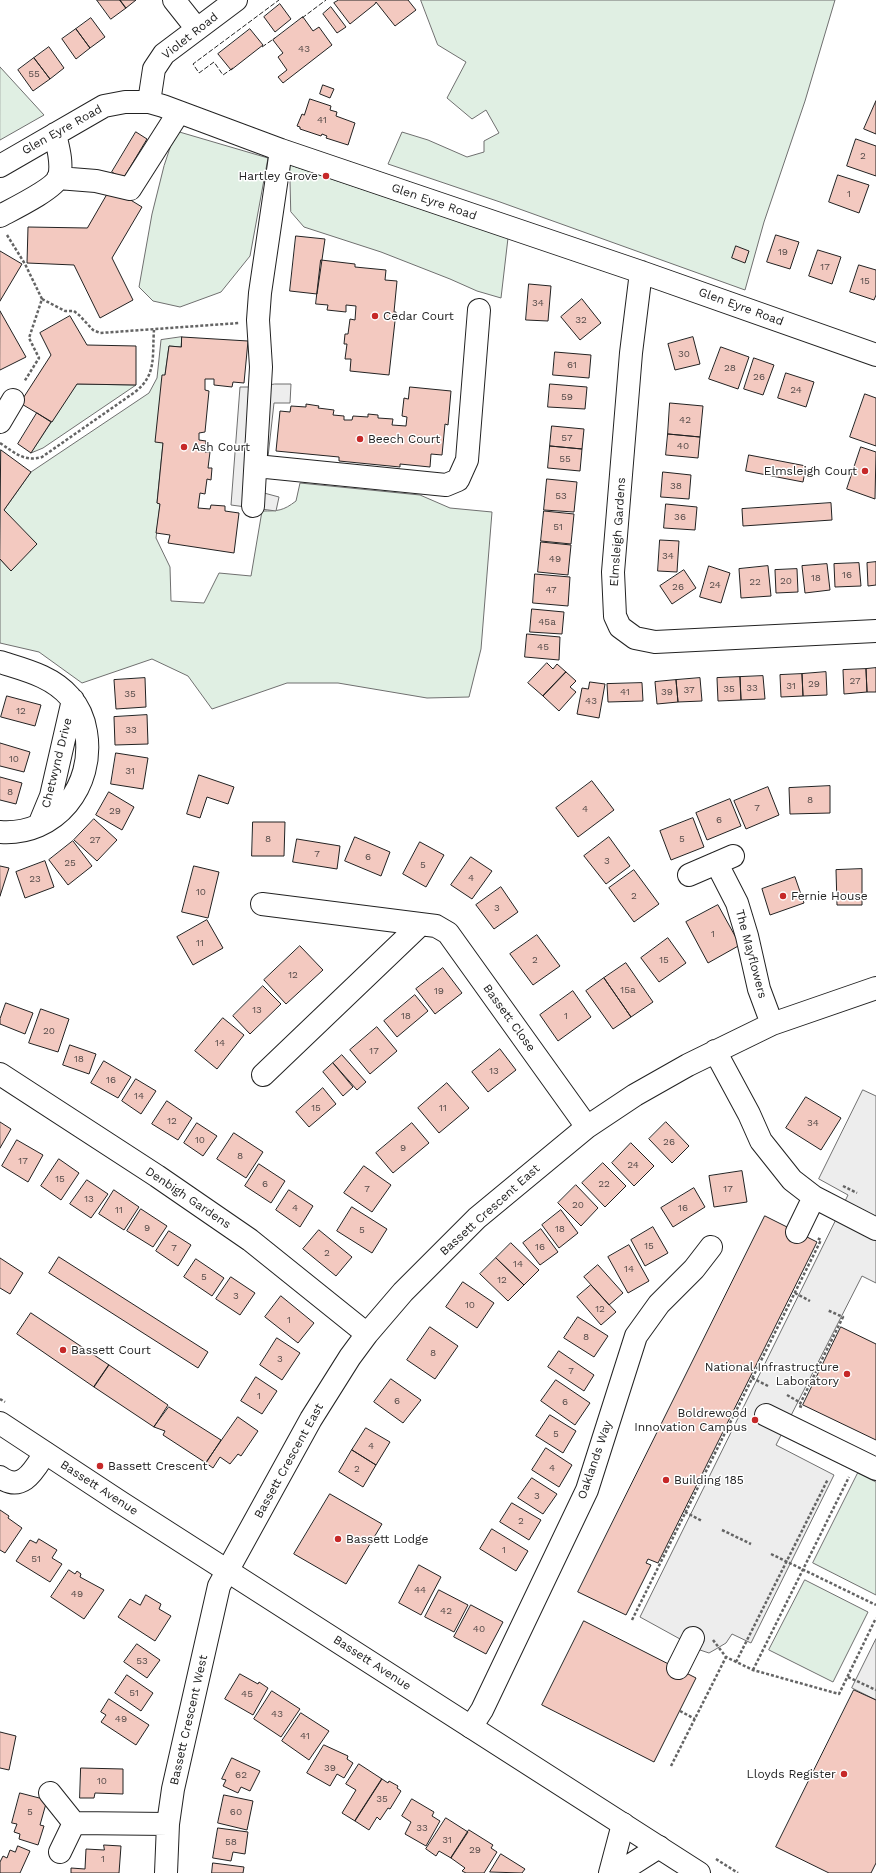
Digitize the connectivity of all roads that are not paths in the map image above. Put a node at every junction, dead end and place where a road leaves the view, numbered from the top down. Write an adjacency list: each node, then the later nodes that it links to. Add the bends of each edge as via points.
1 (174, 0): 3 (street)
2 (236, 0): 3 (street, Violet Road)
3 (197, 29): 4 (street, Violet Road, via 158,62 152,76)
4 (148, 102): 5 (street, Glen Eyre Road); 6 (street, Glen Eyre Road, via 104,106)
5 (179, 112): 7 (street, Glen Eyre Road); 9 (street, via 130,190 96,181)
6 (55, 134): 8 (street, Glen Eyre Road); 9 (street, via 60,164)
7 (281, 150): 11 (street, Glen Eyre Road); 16 (street, via 260,293 258,320 261,367)
8 (0, 166)
9 (58, 178): 10 (street, via 50,187)
10 (2, 223)
11 (640, 272): 13 (street, Glen Eyre Road); 18 (street, Elmsleigh Gardens, via 613,572 615,616 620,627 635,638 654,642)
12 (479, 310): 16 (street, via 467,460 458,480 446,485)
13 (876, 355)
14 (13, 400): 15 (street)
15 (0, 422)
16 (256, 466): 17 (street)
17 (253, 506)
18 (876, 631)
19 (0, 662): 20 (street, Chetwynd Drive, via 47,678 72,700 51,796 39,825)
20 (0, 832)
21 (689, 875): 25 (street, The Mayflowers, via 725,860 747,936 759,990)
22 (262, 904): 23 (street, Bassett Close)
23 (421, 924): 28 (street); 29 (street, Bassett Close, via 436,926 448,933)
24 (876, 988): 25 (street, Bassett Crescent East)
25 (772, 1024): 26 (street, Bassett Crescent East)
26 (715, 1051): 29 (street, Bassett Crescent East, via 635,1095); 30 (street, via 755,1130 770,1153 792,1180)
27 (0, 1074): 34 (street, Denbigh Gardens, via 250,1240)
28 (263, 1075)
29 (587, 1127): 34 (street, Bassett Crescent East, via 477,1218 403,1292)
30 (814, 1197): 31 (street); 32 (street)
31 (876, 1229)
32 (804, 1233)
33 (711, 1247): 43 (street, Oaklands Way, via 694,1269 659,1304 636,1336 587,1490 482,1710)
34 (367, 1334): 40 (street, Bassett Crescent East, via 311,1419)
35 (766, 1415): 38 (street)
36 (0, 1423): 37 (street, Bassett Avenue)
37 (44, 1453): 39 (street, via 24,1480 17,1483); 40 (street, Bassett Avenue)
38 (876, 1469)
39 (0, 1477)
40 (228, 1571): 43 (street, Bassett Avenue); 46 (street, Bassett Crescent West, via 219,1586 173,1789)
41 (702, 1639): 42 (street)
42 (678, 1668)
43 (471, 1727): 47 (street, Bassett Avenue)
44 (50, 1793): 45 (street)
45 (74, 1823): 46 (street); 49 (street)
46 (168, 1824): 50 (street, Bassett Crescent West)
47 (623, 1824): 48 (street, Bassett Avenue); 51 (street)
48 (659, 1847): 52 (street); 53 (street, Bassett Avenue)
49 (60, 1852)
50 (166, 1873)
51 (610, 1873)
52 (618, 1873)
53 (699, 1873)

